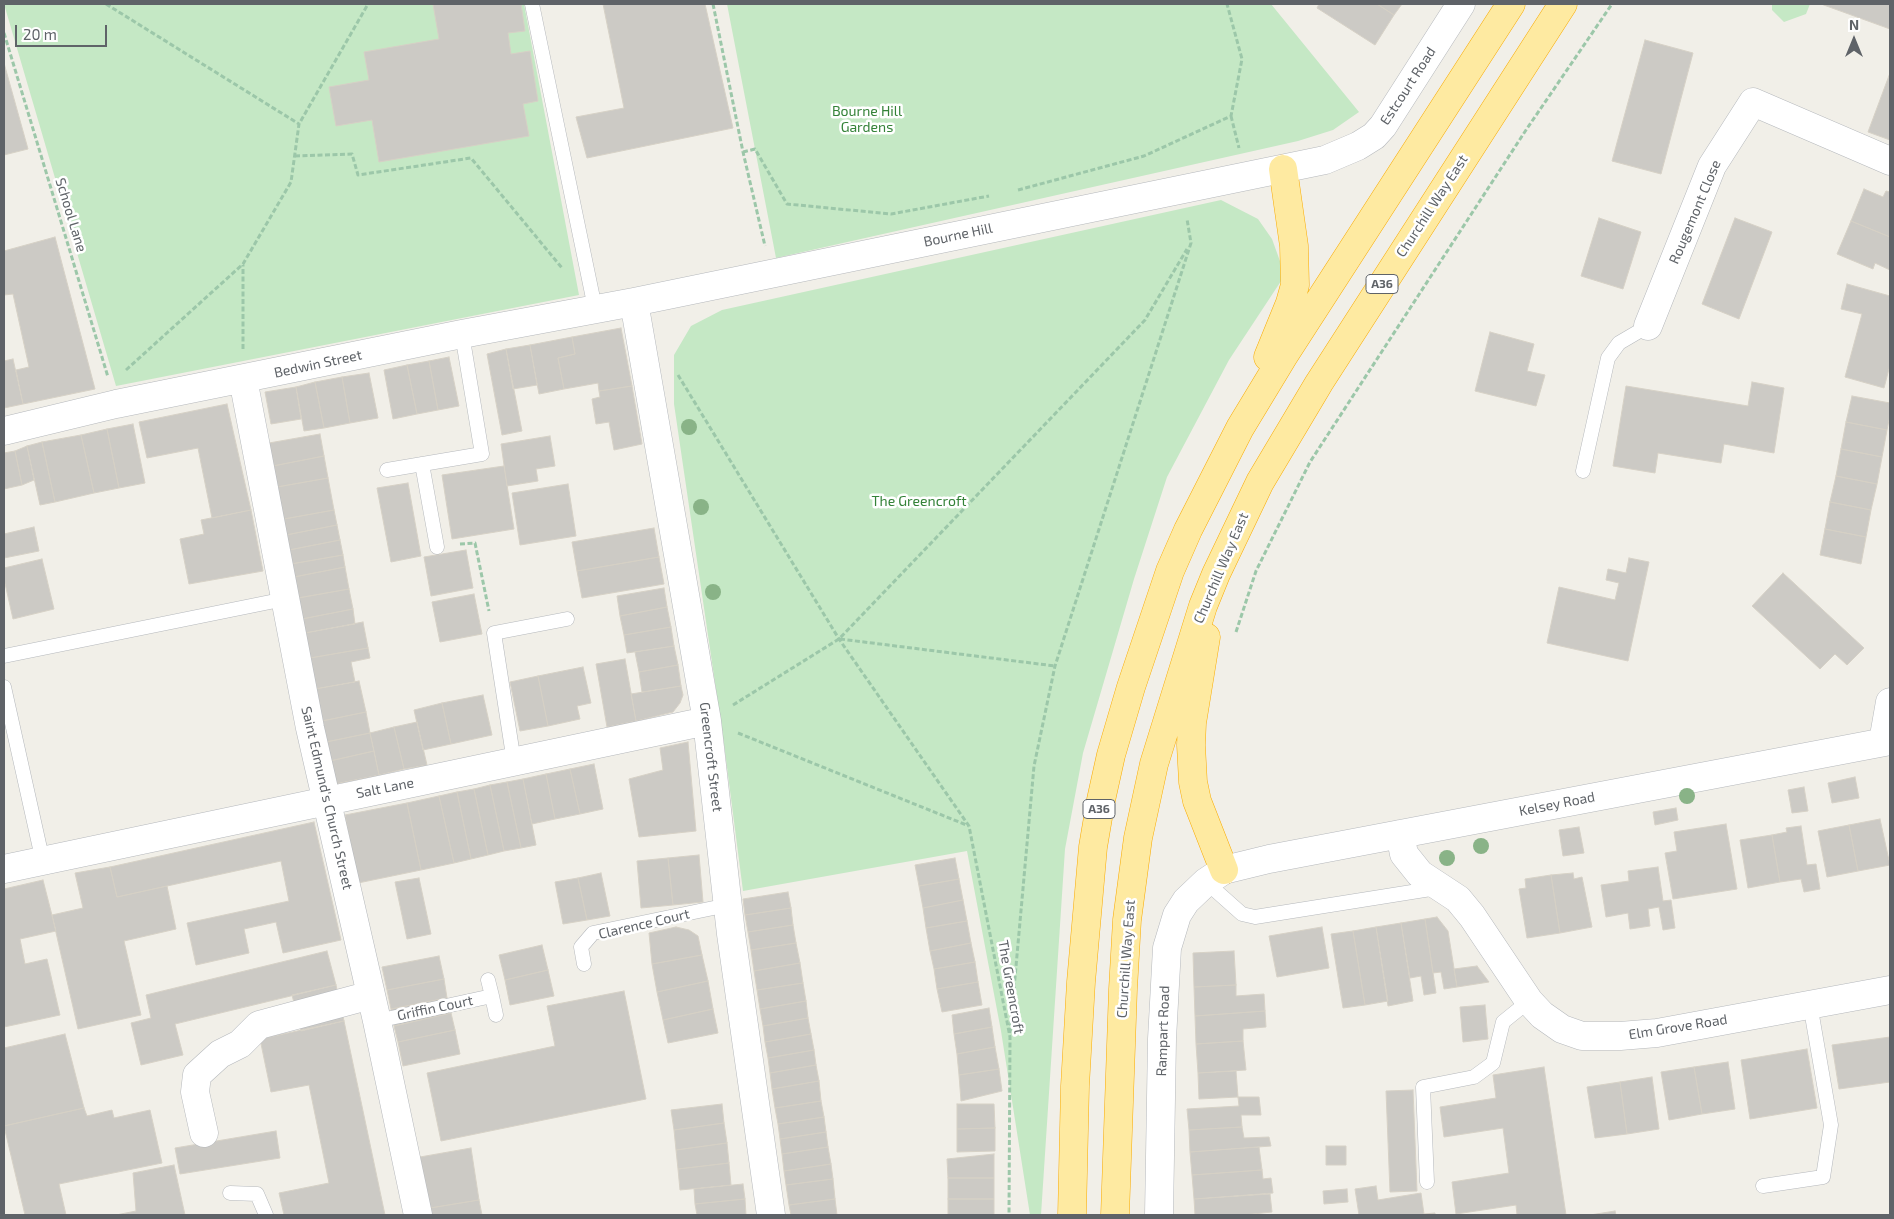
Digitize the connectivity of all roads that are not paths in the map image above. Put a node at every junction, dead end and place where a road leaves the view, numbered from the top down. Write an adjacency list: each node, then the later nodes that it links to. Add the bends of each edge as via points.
1 (532, 4): 8 (lane)
2 (1461, 4): 6 (street, Estcourt Road, via 1374,136 1334,157)
3 (1511, 4): 12 (highway, A36)
4 (1563, 4): 18 (highway, Churchill Way East / A36, via 1319,383 1260,482)
5 (1890, 161): 9 (street, Rougemont Close, via 1754,102 1712,166)
6 (1283, 169): 7 (street, Bourne Hill); 12 (highway, via 1294,246 1295,285)
7 (634, 302): 8 (street, Bedwin Street); 24 (street, Greencroft Street)
8 (595, 308): 10 (street, Bedwin Street)
9 (1648, 326): 16 (lane, via 1619,343 1608,358)
10 (462, 334): 11 (street, Bedwin Street); 14 (lane, via 482,454)
11 (243, 379): 13 (street, Bedwin Street, via 113,394); 19 (street, Saint Edmund's Church Street)
12 (1240, 428): 49 (highway, A36, via 1170,571 1130,687 1101,800 1081,982)
13 (4, 431)
14 (422, 464): 15 (lane); 17 (lane)
15 (387, 470)
16 (1583, 471)
17 (437, 546)
18 (1216, 574): 31 (highway, via 1191,745 1193,782); 50 (highway, Churchill Way East / A36, via 1167,720 1138,838 1127,920)
19 (285, 599): 21 (lane); 27 (street, Saint Edmund's Church Street)
20 (567, 619): 26 (lane, via 494,633)
21 (4, 656)
22 (4, 687): 29 (lane)
23 (1890, 702): 25 (street)
24 (707, 721): 26 (street, Salt Lane); 33 (street, Greencroft Street)
25 (1886, 741): 28 (street, Kelsey Road)
26 (514, 762): 27 (street, Salt Lane)
27 (327, 800): 29 (street, Salt Lane); 40 (street, Saint Edmund's Church Street)
28 (1400, 834): 31 (street, Kelsey Road, via 1269,859); 32 (street, Elm Grove Road, via 1404,854 1420,874)
29 (43, 862): 30 (street, Salt Lane)
30 (4, 869)
31 (1215, 876): 32 (lane, via 1242,914 1255,917); 51 (street, Rampart Road, via 1196,890 1177,915 1167,948)
32 (1442, 888): 38 (street, Elm Grove Road, via 1458,899 1472,916)
33 (728, 905): 34 (lane, Clarence Court, via 593,933 581,947); 48 (street, Greencroft Street)
34 (584, 964)
35 (488, 980): 37 (lane, Griffin Court)
36 (1890, 990): 39 (street, Elm Grove Road)
37 (492, 996): 40 (lane, Griffin Court); 41 (lane, Griffin Court)
38 (1529, 1001): 39 (street, Elm Grove Road, via 1562,1029 1582,1036 1657,1033); 43 (lane, via 1503,1022 1493,1063 1474,1077 1423,1087)
39 (1810, 1004): 44 (lane, via 1831,1125 1823,1177)
40 (374, 1008): 42 (street, via 259,1025 240,1044 220,1054 197,1075 195,1092); 47 (street, Saint Edmund's Church Street)
41 (496, 1015)
42 (204, 1133)
43 (1427, 1182)
44 (1763, 1186)
45 (230, 1193): 46 (lane, via 257,1194)
46 (266, 1215)
47 (418, 1215)
48 (771, 1215)
49 (1072, 1215)
50 (1115, 1215)
51 (1158, 1215)

